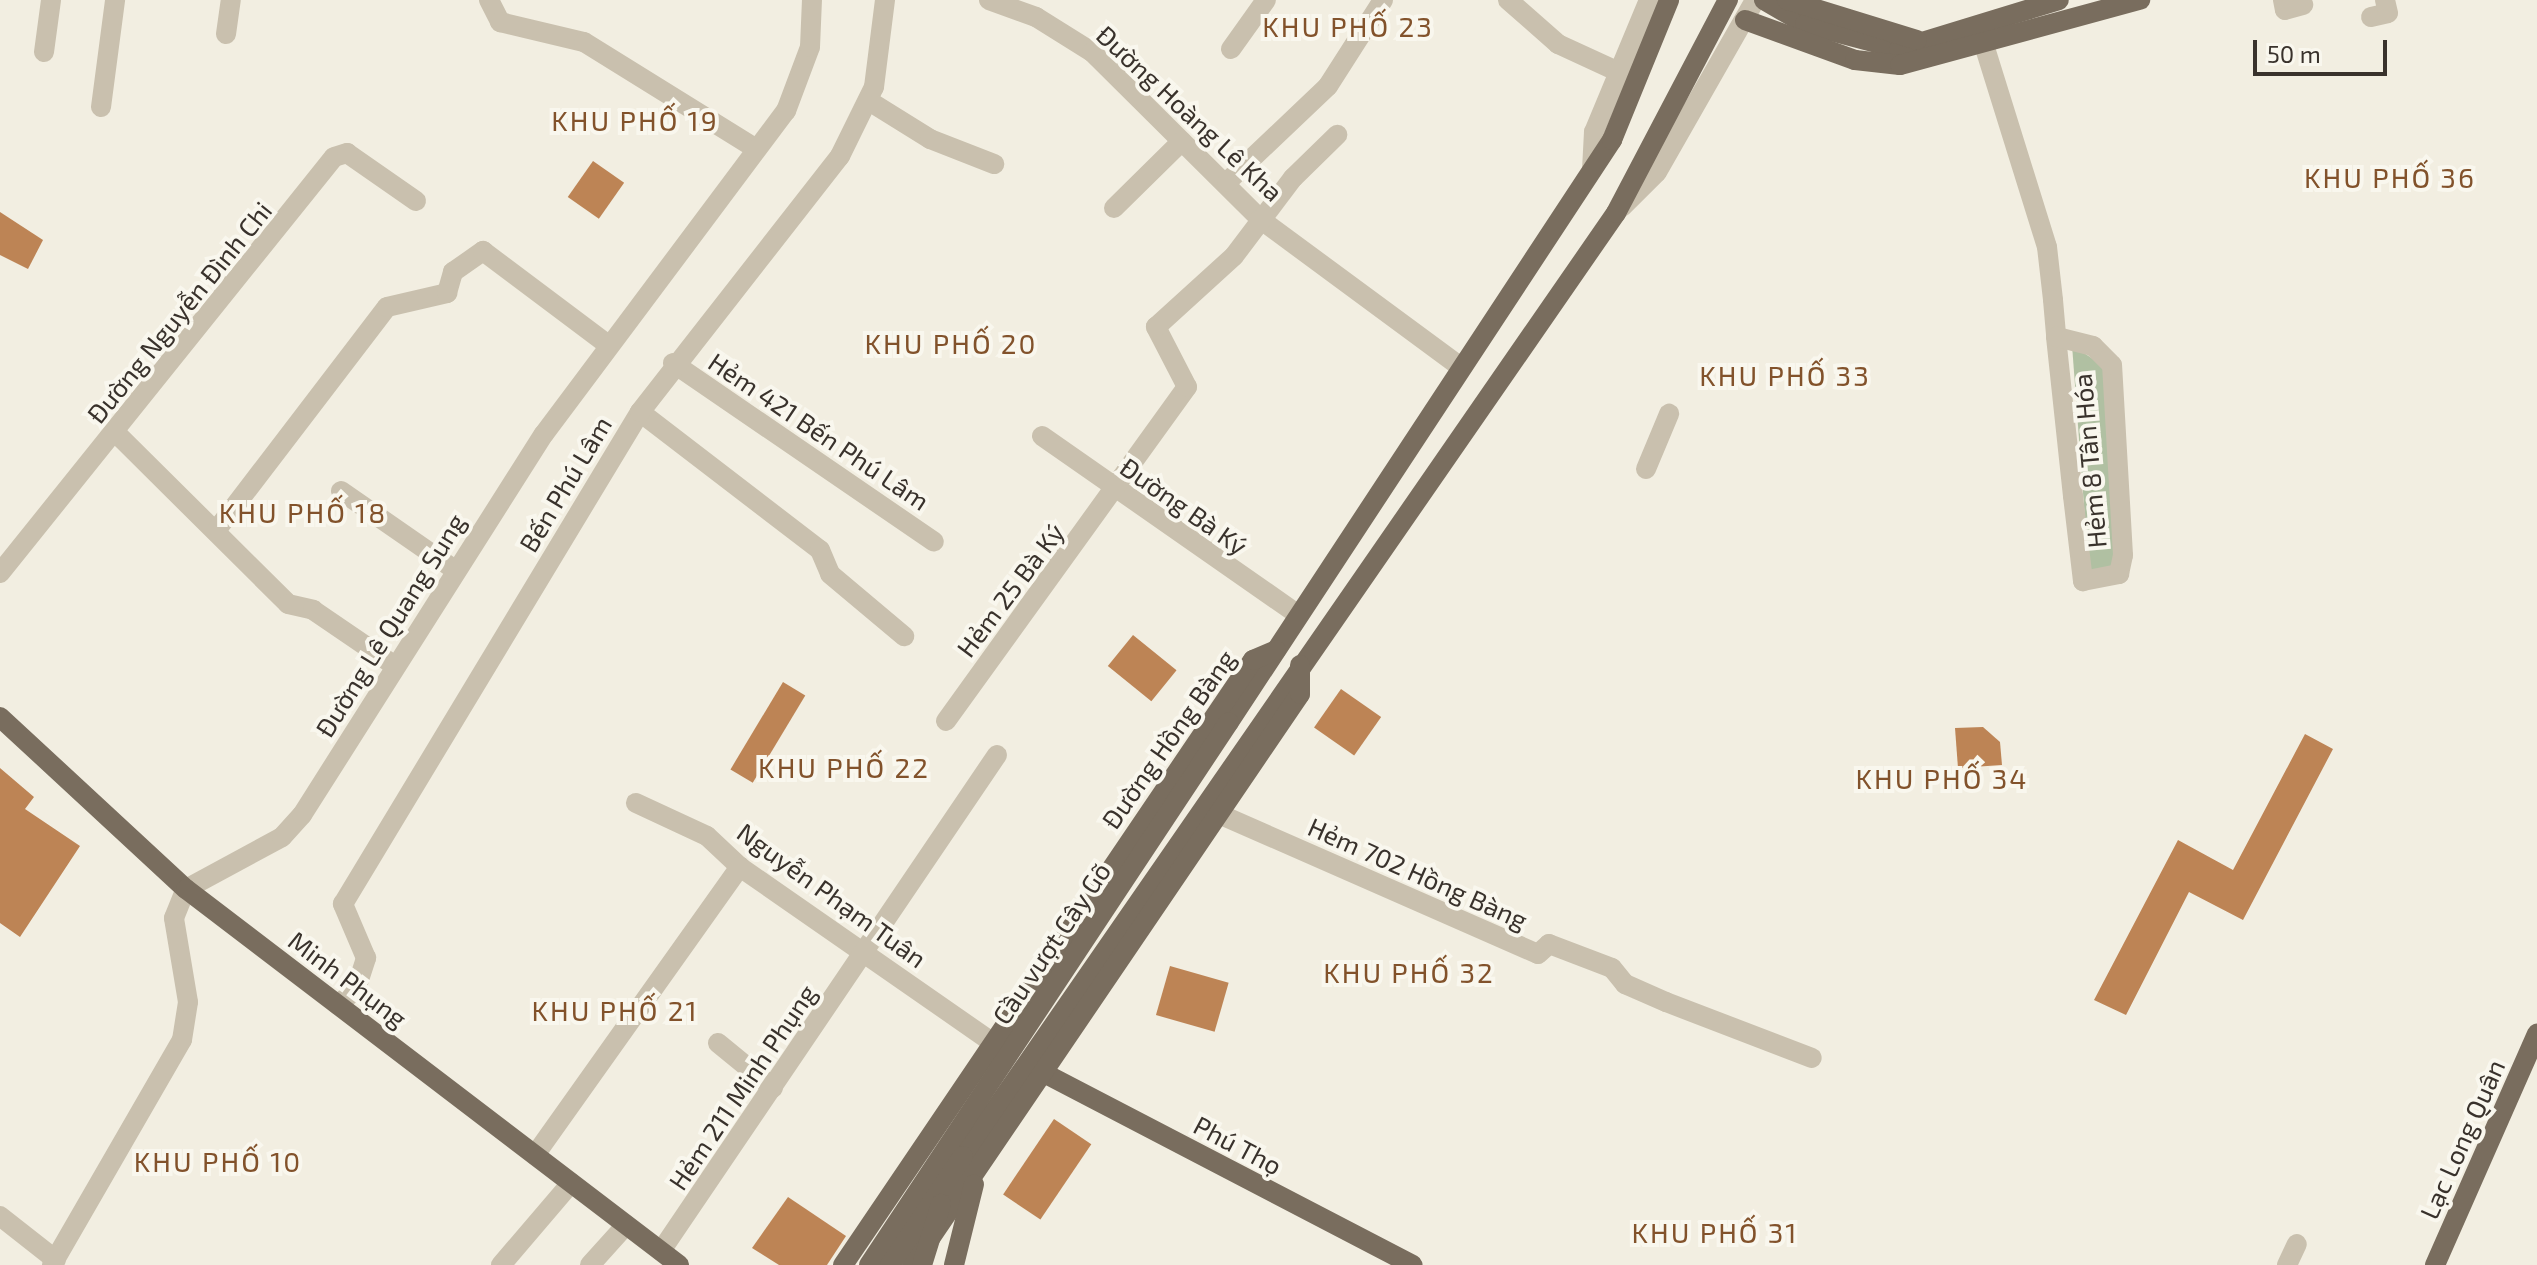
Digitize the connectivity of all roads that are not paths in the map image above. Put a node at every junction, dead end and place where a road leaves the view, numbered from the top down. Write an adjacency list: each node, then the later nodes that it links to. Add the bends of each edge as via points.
1 (51, 0): 27 (street)
2 (115, 0): 30 (street)
3 (231, 0): 23 (street)
4 (489, 0): 33 (street, via 500,22 584,42)
5 (812, 0): 33 (street, Đường Lê Quang Sung, via 797,91)
6 (885, 0): 29 (street, Bến Phú Lâm)
7 (989, 0): 32 (street, Đường Hoàng Lê Kha, via 1036,17 1092,52)
8 (1266, 0): 26 (street)
9 (1383, 0): 36 (street, via 1328,86)
10 (1508, 0): 28 (street, via 1558,44)
11 (1649, 0): 28 (street, Đường Hồng Bàng)
12 (1669, 0): 35 (main road, Đường Hồng Bàng, via 1612,140)
13 (1728, 0): 39 (main road)
14 (1755, 0): 22 (street)
15 (1764, 0): 24 (main road, via 1805,24 1899,49)
16 (1787, 0): 24 (main road)
17 (2059, 0): 20 (main road)
18 (2140, 0): 25 (main road)
19 (2385, 0): 21 (street, via 2388,13)
20 (2031, 5): 24 (main road)
21 (2371, 17)
22 (1739, 18): 25 (main road, via 1786,40 1881,64); 39 (street, via 1657,172)
23 (226, 34)
24 (1932, 45)
25 (1985, 48): 41 (street, Hẻm 8 Tân Hóa, via 2047,247)
26 (1231, 49)
27 (44, 52)
28 (1621, 73): 35 (street, Đường Hồng Bàng, via 1594,132)
29 (869, 101): 34 (street, via 930,139); 43 (street, Bến Phú Lâm, via 840,156)
30 (101, 107)
31 (1337, 135): 40 (street)
32 (1182, 141): 36 (street, Đường Hoàng Lê Kha); 38 (street)
33 (755, 148): 42 (street, Đường Lê Quang Sung)
34 (994, 164)
35 (1592, 170): 44 (main road, Đường Hồng Bàng)
36 (1227, 182): 40 (street, Đường Hoàng Lê Kha)
37 (416, 201): 47 (street, Đường Nguyễn Đình Chi, via 347,153 334,157)
38 (1114, 208)
39 (1616, 213): 59 (main road)
40 (1260, 219): 44 (street, Đường Hoàng Lê Kha); 51 (street, Hẻm 25 Bà Ký, via 1234,256 1156,327 1187,387)
41 (2056, 337): 41 (street, Hẻm 8 Tân Hóa, via 2077,512 2083,581 2119,574 2123,555 2112,365 2093,346)
42 (607, 344): 52 (street, via 483,251 453,272 447,293 387,307); 54 (street, Đường Lê Quang Sung)
43 (673, 363): 45 (street, Bến Phú Lâm); 53 (street, Hẻm 421 Bến Phú Lâm)
44 (1461, 367): 56 (main road, Đường Hồng Bàng)
45 (640, 412): 57 (street, via 820,550 830,574); 69 (street, Bến Phú Lâm, via 343,904 366,958 356,989)
46 (1669, 414): 49 (street)
47 (115, 432): 52 (street); 55 (street, Đường Nguyễn Đình Chi)
48 (1042, 436): 51 (street, Đường Bà Ký)
49 (1646, 469)
50 (341, 491): 54 (street)
51 (1117, 491): 56 (street, Đường Bà Ký); 62 (street, Hẻm 25 Bà Ký)
52 (218, 528): 60 (street, via 288,604 313,610)
53 (934, 542)
54 (455, 570): 60 (street, Đường Lê Quang Sung)
55 (0, 573)
56 (1299, 615): 58 (main road, Đường Hồng Bàng)
57 (904, 636)
58 (1276, 650): 70 (main road, Đường Hồng Bàng, via 1253,660); 91 (main road, Cầu vượt Cây Gõ, bridge)
59 (1300, 665): 65 (main road, via 1300,694); 78 (main road, Cầu vượt Cây Gõ)
60 (395, 666): 67 (street, Đường Lê Quang Sung, via 294,826)
61 (0, 717): 67 (main road, Minh Phụng)
62 (946, 721)
63 (997, 755): 68 (street, Hẻm 211 Minh Phụng)
64 (636, 803): 66 (street, Nguyễn Phạm Tuân, via 707,836)
65 (1219, 814): 73 (street, Hẻm 702 Hồng Bàng, via 1538,954 1549,944 1612,968 1625,984 1666,1002); 74 (main road)
66 (740, 867): 68 (street, Nguyễn Phạm Tuân); 77 (street)
67 (186, 889): 69 (main road, Minh Phụng); 86 (street, via 174,918 188,991 182,1040)
68 (865, 952): 70 (street, Nguyễn Phạm Tuân); 75 (street, Hẻm 211 Minh Phụng)
69 (338, 1005): 77 (main road, Minh Phụng)
70 (992, 1042): 80 (main road, Đường Hồng Bàng)
71 (718, 1043): 75 (street)
72 (2534, 1047): 98 (main road, Lạc Long Quân)
73 (1812, 1058)
74 (1040, 1071): 76 (main road); 96 (main road, Phú Thọ)
75 (773, 1088): 85 (street, Hẻm 211 Minh Phụng)
76 (985, 1153): 83 (main road); 95 (main road)
77 (535, 1155): 79 (main road, Minh Phụng)
78 (963, 1156): 92 (main road, Cầu vượt Cây Gõ, bridge); 94 (main road, Cầu vượt Cây Gõ, bridge)
79 (571, 1183): 82 (main road, Minh Phụng); 87 (street)
80 (880, 1211): 83 (main road, via 892,1235); 90 (main road, Đường Hồng Bàng)
81 (0, 1216): 86 (street)
82 (626, 1225): 85 (main road, Minh Phụng); 88 (street)
83 (926, 1243): 93 (main road)
84 (2297, 1244): 97 (street)
85 (661, 1251): 89 (main road, Minh Phụng)
86 (54, 1262)
87 (501, 1265)
88 (590, 1265)
89 (679, 1265)
90 (843, 1265)
91 (869, 1265)
92 (890, 1265)
93 (912, 1265)
94 (922, 1265)
95 (954, 1265)
96 (1412, 1265)
97 (2287, 1265)
98 (2435, 1265)

